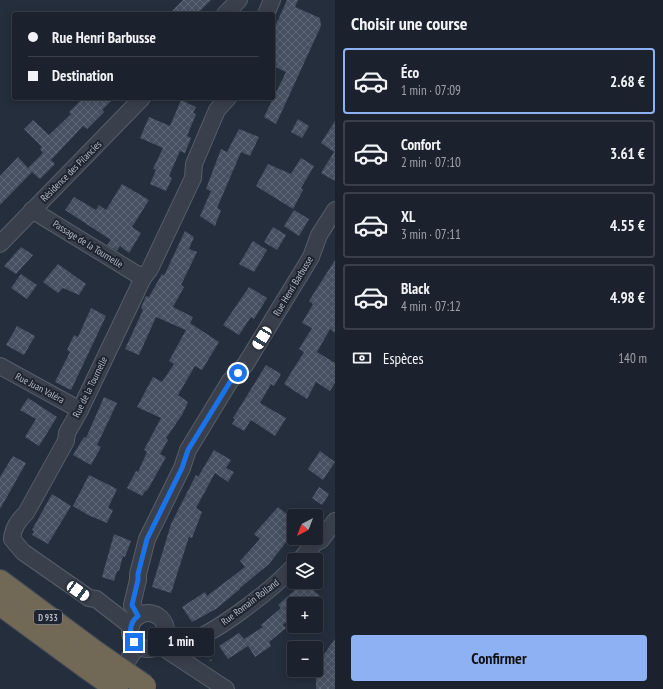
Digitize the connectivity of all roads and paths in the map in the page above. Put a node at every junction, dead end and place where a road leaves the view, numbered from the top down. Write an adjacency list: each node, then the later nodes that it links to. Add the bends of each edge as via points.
1 (239, 0): 3 (street)
2 (272, 0): 4 (street)
3 (227, 12)
4 (267, 12)
5 (140, 100): 7 (street, Résidence des Pilancies)
6 (226, 100): 10 (street, Rue de la Tournelle, via 217,110 194,164 193,178 150,269)
7 (32, 210): 9 (street, Résidence des Pilancies); 10 (street, Passage de la Tournelle)
8 (335, 210): 18 (street, Rue Henri Barbusse, via 311,257 245,365 230,382 188,450 182,468 147,539 132,605)
9 (0, 244)
10 (143, 278): 12 (street, Rue de la Tournelle)
11 (0, 366): 12 (street, Rue Juan Valéra)
12 (80, 410): 18 (street, Rue de la Tournelle, via 67,433 66,442 26,513 13,530 12,539 23,552 89,598 96,599)
13 (335, 521): 14 (street, via 321,540)
14 (306, 553)
15 (287, 572): 20 (street, Rue Romain Rolland)
16 (0, 581): 22 (highway, D 933)
17 (0, 604): 22 (highway, D 933)
18 (135, 621): 19 (street, via 147,613 157,616 162,621); 21 (street, via 132,638)
19 (165, 641): 20 (street, Rue Romain Rolland); 21 (street, via 151,648); 24 (street)
20 (199, 642): 23 (path); 24 (street, via 192,650)
21 (137, 646): 26 (street)
22 (92, 661): 25 (highway, D 933, bridge); 27 (highway, D 933, bridge)
23 (212, 662)
24 (192, 665): 28 (street)
25 (147, 688)
26 (110, 689)
27 (117, 689)
28 (226, 689)

